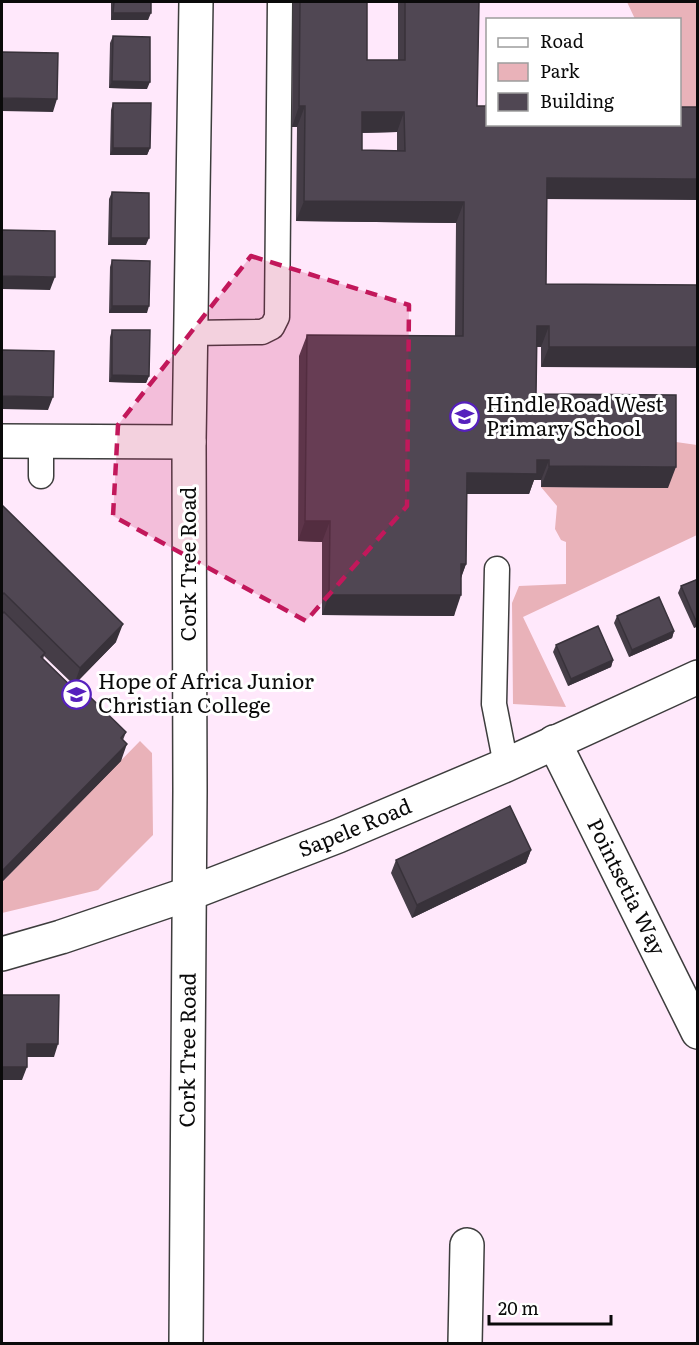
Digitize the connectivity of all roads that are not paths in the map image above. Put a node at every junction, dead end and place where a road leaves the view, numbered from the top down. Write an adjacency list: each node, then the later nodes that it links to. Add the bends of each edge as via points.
1 (196, 2): 3 (street, Cork Tree Road)
2 (280, 2): 3 (lane, via 277,317 272,327 262,332)
3 (190, 333): 6 (street, Cork Tree Road)
4 (2, 441): 5 (street)
5 (41, 442): 6 (street); 7 (lane)
6 (189, 442): 12 (street, Cork Tree Road)
7 (41, 476)
8 (497, 569): 11 (lane, via 494,704)
9 (698, 676): 10 (street, Sapele Road)
10 (554, 742): 11 (street, Sapele Road); 14 (street, Pointsetia Way)
11 (506, 765): 12 (street, Sapele Road)
12 (188, 894): 13 (street, Sapele Road); 16 (street, Cork Tree Road)
13 (2, 954)
14 (698, 1032)
15 (467, 1245): 17 (street)
16 (186, 1344)
17 (465, 1344)

